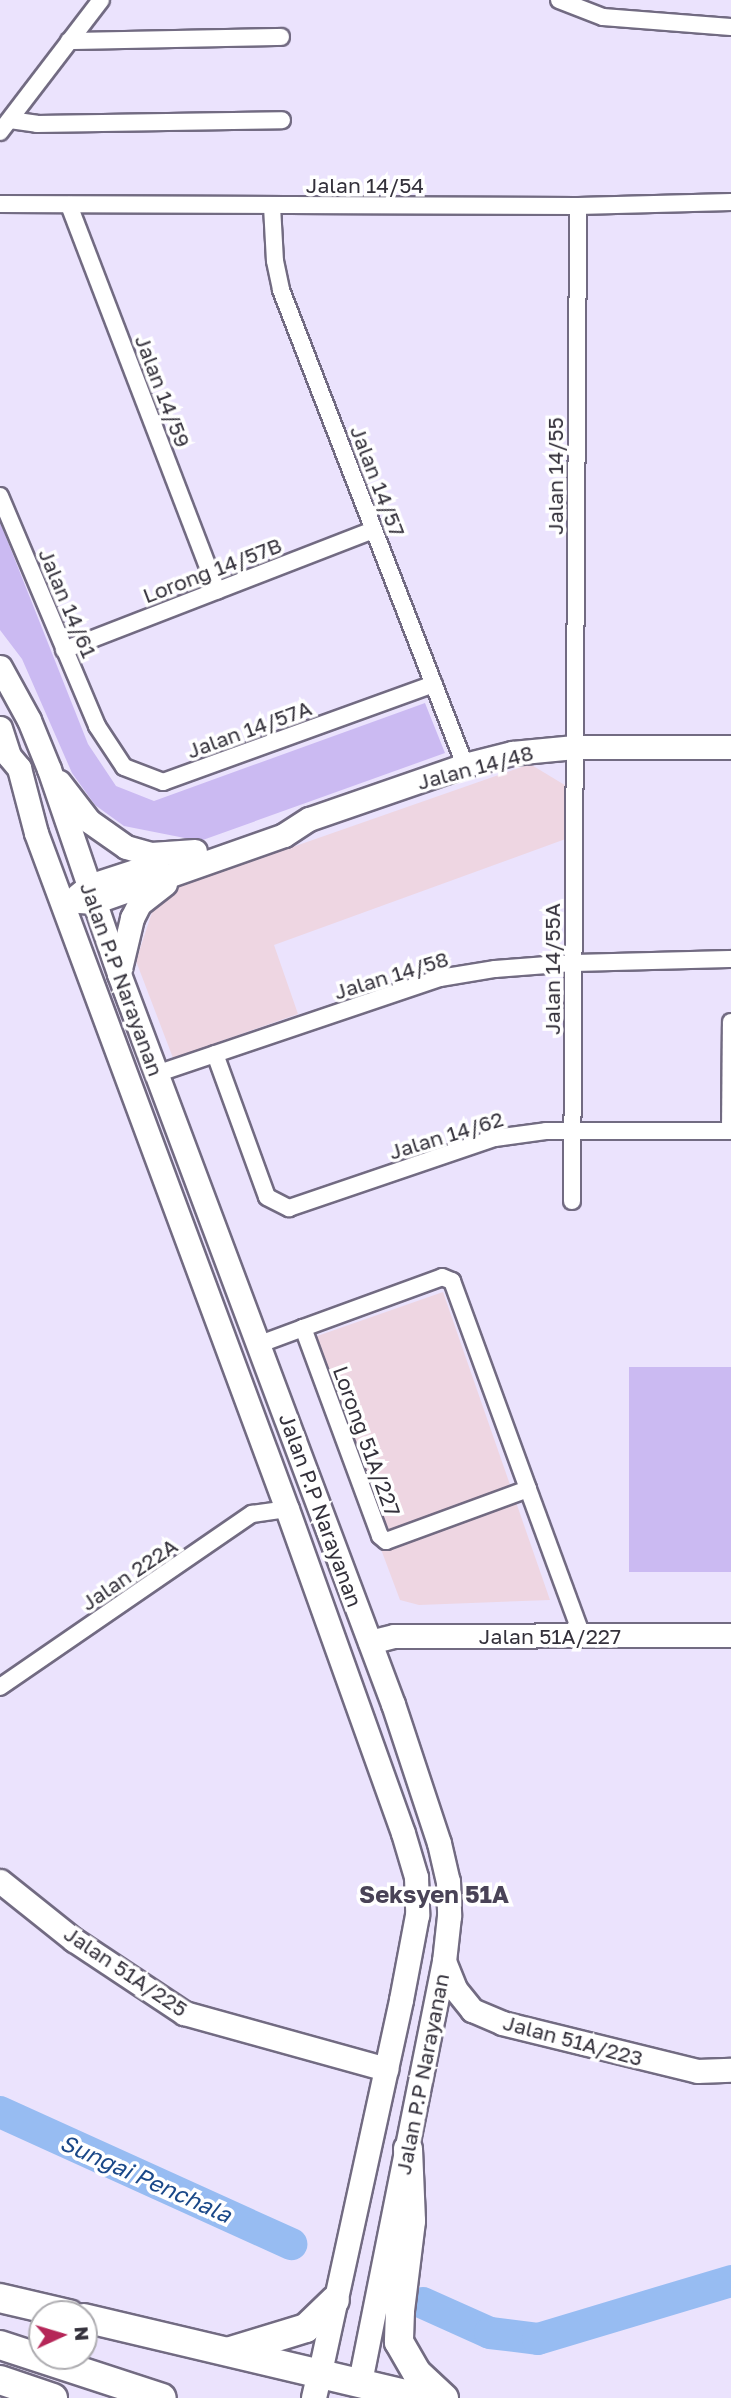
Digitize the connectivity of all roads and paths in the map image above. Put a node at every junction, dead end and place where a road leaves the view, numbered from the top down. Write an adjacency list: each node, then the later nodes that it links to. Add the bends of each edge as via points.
1 (100, 0): 5 (street)
2 (559, 0): 3 (street, via 603,17)
3 (731, 27)
4 (281, 37): 5 (street)
5 (69, 41): 7 (street)
6 (282, 120): 7 (street)
7 (5, 126)
8 (731, 202): 12 (street, Jalan 14/54)
9 (0, 204): 10 (street, Jalan 14/54)
10 (69, 205): 11 (street, Jalan 14/54); 15 (street, Jalan 14/59)
11 (272, 206): 12 (street, Jalan 14/54); 14 (street, Jalan 14/57, via 275,261 282,290)
12 (578, 206): 21 (street, Jalan 14/55)
13 (0, 496): 16 (street, Jalan 14/61)
14 (374, 530): 15 (street, Lorong 14/57B); 18 (street, Jalan 14/57)
15 (217, 591): 16 (street, Lorong 14/57B)
16 (64, 650): 19 (street, Jalan 14/61)
17 (0, 667): 25 (main road, Jalan P.P Narayanan)
18 (434, 684): 19 (street, Jalan 14/57A, via 163,782 124,767); 23 (street, Jalan 14/57)
19 (97, 726)
20 (0, 728): 24 (main road, Jalan P.P Narayanan, via 9,756)
21 (575, 747): 22 (main road, Jalan 14/48); 23 (main road, Jalan 14/48, via 512,753); 29 (street, Jalan 14/55A)
22 (731, 747)
23 (465, 765): 26 (main road, Jalan 14/48, via 309,820 284,835)
24 (19, 768): 27 (main road, via 37,800 67,888); 31 (main road, Jalan P.P Narayanan, via 36,833)
25 (49, 769): 26 (main road, via 89,821 126,847); 27 (main road, Jalan P.P Narayanan)
26 (193, 859): 27 (main road, Jalan 14/48); 30 (main road, via 139,904)
27 (86, 896): 30 (main road, Jalan P.P Narayanan); 31 (main road, via 76,919)
28 (731, 959): 29 (street, Jalan 14/58)
29 (573, 963): 33 (street, Jalan 14/58, via 440,978); 35 (street, Jalan 14/55A)
30 (119, 974): 34 (main road, Jalan P.P Narayanan)
31 (89, 975): 40 (main road, Jalan P.P Narayanan)
32 (731, 1021): 35 (street, Jalan 14/62, via 730,1130)
33 (215, 1054): 34 (street, Jalan 14/58); 35 (street, Jalan 14/62, via 267,1197 289,1208 495,1138)
34 (156, 1074): 38 (main road, Jalan P.P Narayanan)
35 (572, 1131): 36 (street, Jalan 14/55A)
36 (572, 1196)
37 (303, 1328): 38 (street); 39 (street, via 442,1277 452,1281); 39 (street, Lorong 51A/227, via 380,1536 386,1541)
38 (260, 1344): 43 (main road, Jalan P.P Narayanan)
39 (528, 1489): 42 (street)
40 (287, 1509): 44 (street, Jalan 222A, via 252,1514); 47 (main road, Jalan P.P Narayanan, via 416,1878 417,1915)
41 (731, 1635): 42 (main road, Jalan 51A/227)
42 (582, 1636): 43 (main road, Jalan 51A/227, via 394,1636)
43 (370, 1642): 46 (main road, Jalan P.P Narayanan, via 445,1869 449,1916)
44 (0, 1687)
45 (0, 1881): 47 (main road, Jalan 51A/225, via 74,1940 184,2013)
46 (444, 1961): 48 (main road, Jalan 51A/223, via 456,1990 472,2010 502,2023 697,2071); 49 (main road, Jalan P.P Narayanan)
47 (386, 2069): 51 (main road, Jalan P.P Narayanan)
48 (731, 2070)
49 (408, 2149): 58 (main road, Jalan P.P Narayanan); 62 (highway, via 411,2221 399,2342 417,2373)
50 (0, 2298): 52 (highway)
51 (335, 2300): 55 (highway, via 306,2328); 57 (main road, Jalan P.P Narayanan)
52 (28, 2304)
53 (98, 2321): 55 (highway)
54 (0, 2345): 60 (highway)
55 (229, 2351): 57 (highway)
56 (0, 2380): 59 (highway)
57 (317, 2385): 58 (highway)
58 (358, 2390): 61 (highway)
59 (53, 2398)
60 (162, 2398)
61 (423, 2398)
62 (444, 2398)

